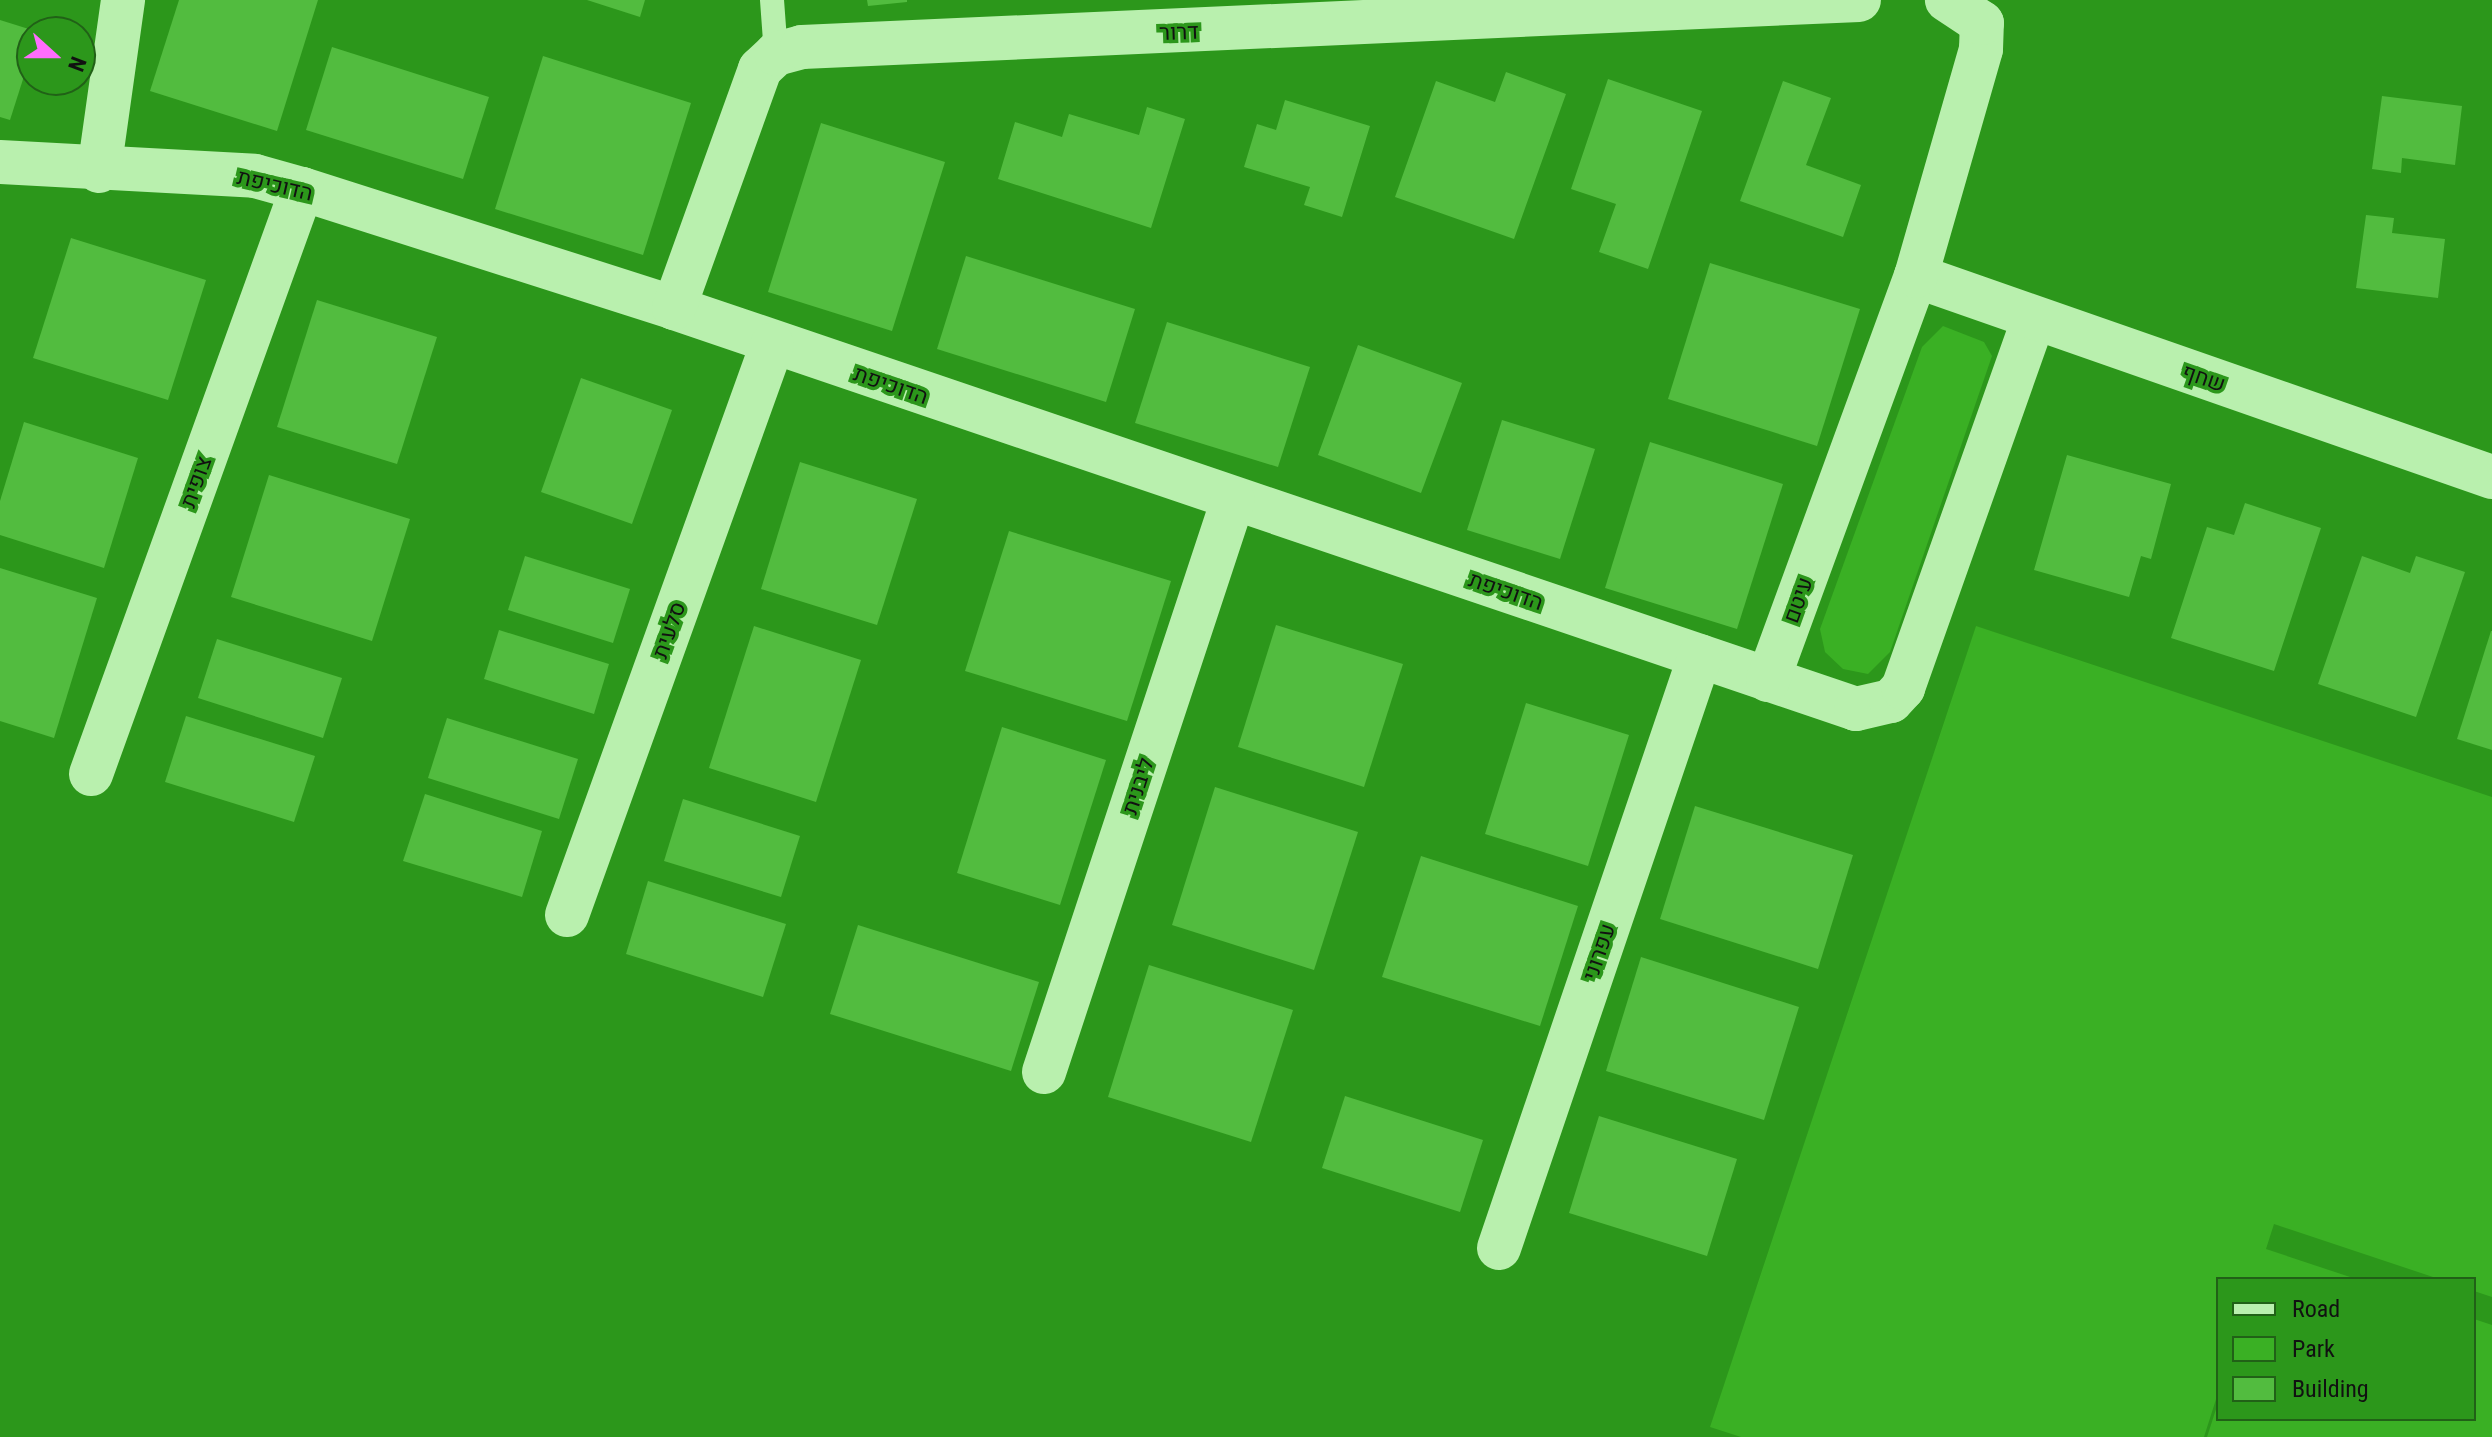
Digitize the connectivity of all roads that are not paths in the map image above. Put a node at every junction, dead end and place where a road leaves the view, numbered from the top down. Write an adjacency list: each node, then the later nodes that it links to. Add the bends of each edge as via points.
1 (123, 0): 7 (street)
2 (772, 0): 5 (lane)
3 (1859, 0): 5 (street, דרור, via 802,47)
4 (1959, 5): 9 (street, עיטם, via 1982,23 1981,49)
5 (776, 54): 10 (street, via 760,69)
6 (0, 162): 7 (street, הדוכיפת)
7 (99, 171): 8 (street, הדוכיפת, via 199,171)
8 (302, 189): 10 (street, הדוכיפת); 17 (street, צופית)
9 (1916, 276): 11 (street, שחף); 16 (street, עיטם)
10 (674, 308): 12 (street, הדוכיפת)
11 (2034, 319): 13 (street, שחף); 16 (street, via 1903,688 1891,701 1856,709)
12 (772, 345): 14 (street, הדוכיפת); 18 (street, סלעית)
13 (2492, 477)
14 (1233, 500): 15 (street, הדוכיפת); 19 (street, ליבנית)
15 (1700, 656): 16 (street, הדוכיפת); 20 (street, עפרוני)
16 (1768, 680)
17 (91, 774)
18 (567, 915)
19 (1044, 1072)
20 (1499, 1248)

